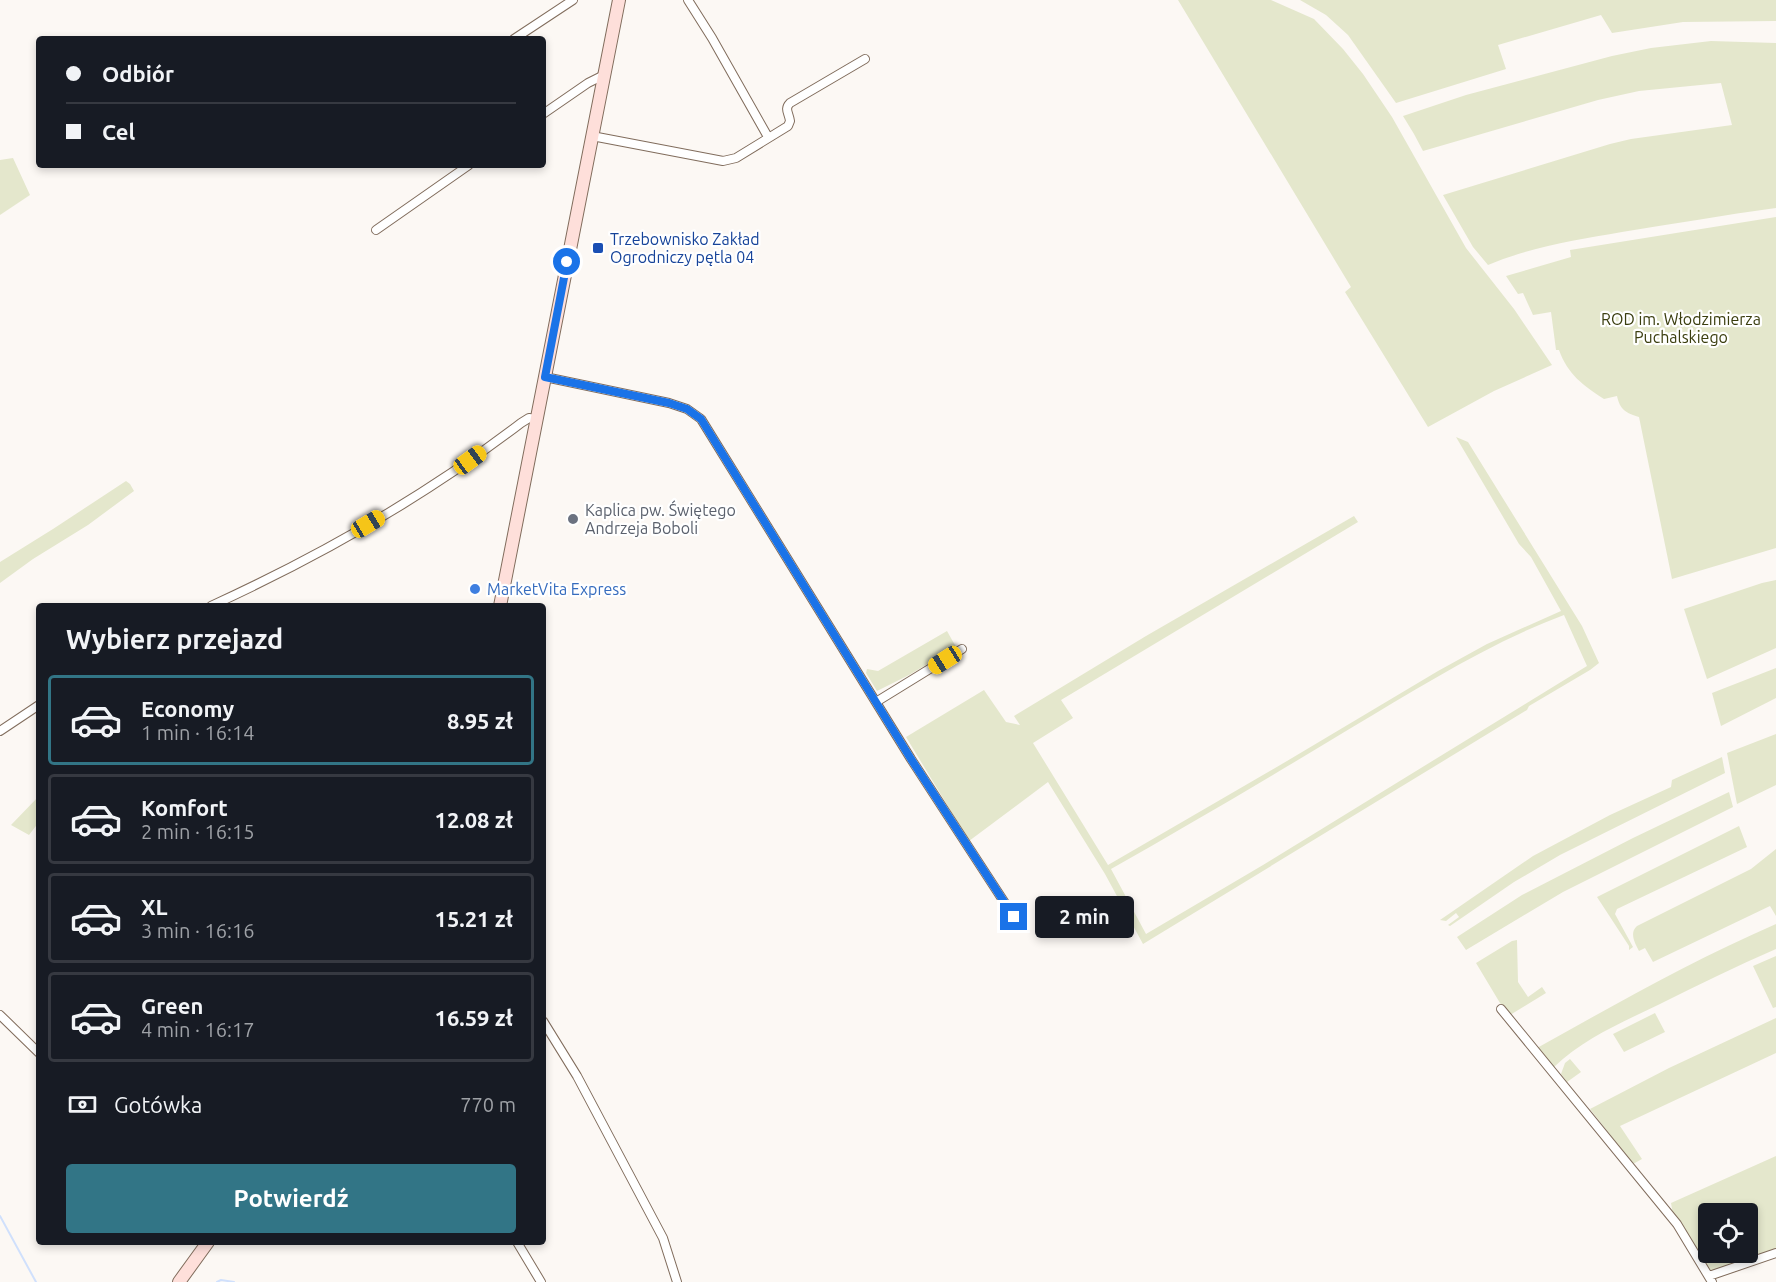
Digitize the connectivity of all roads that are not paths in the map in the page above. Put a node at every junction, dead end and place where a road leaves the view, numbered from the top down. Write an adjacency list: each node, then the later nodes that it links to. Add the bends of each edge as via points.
1 (573, 0): 4 (street)
2 (619, 0): 6 (street)
3 (688, 0): 9 (street)
4 (519, 36)
5 (865, 59): 9 (street, via 790,103 786,110 788,126)
6 (604, 75): 7 (street); 8 (street)
7 (546, 112)
8 (592, 136): 9 (street, via 723,161); 12 (street)
9 (768, 137)
10 (465, 168): 11 (street)
11 (376, 230)
12 (545, 377): 13 (street); 17 (street, via 669,403 701,419)
13 (537, 419): 14 (street, via 521,423 447,477 326,549); 15 (street)
14 (217, 603)
15 (501, 603)
16 (962, 649): 17 (street)
17 (876, 702): 20 (street)
18 (36, 707): 19 (street)
19 (0, 731)
20 (1014, 917)
21 (1501, 1009): 28 (street, via 1677,1224)
22 (0, 1015): 24 (street)
23 (546, 1026): 31 (street, via 663,1238)
24 (36, 1050)
25 (206, 1245): 29 (street)
26 (519, 1245): 30 (street)
27 (1776, 1253): 28 (street)
28 (1711, 1279)
29 (179, 1282)
30 (541, 1282)
31 (677, 1282)

